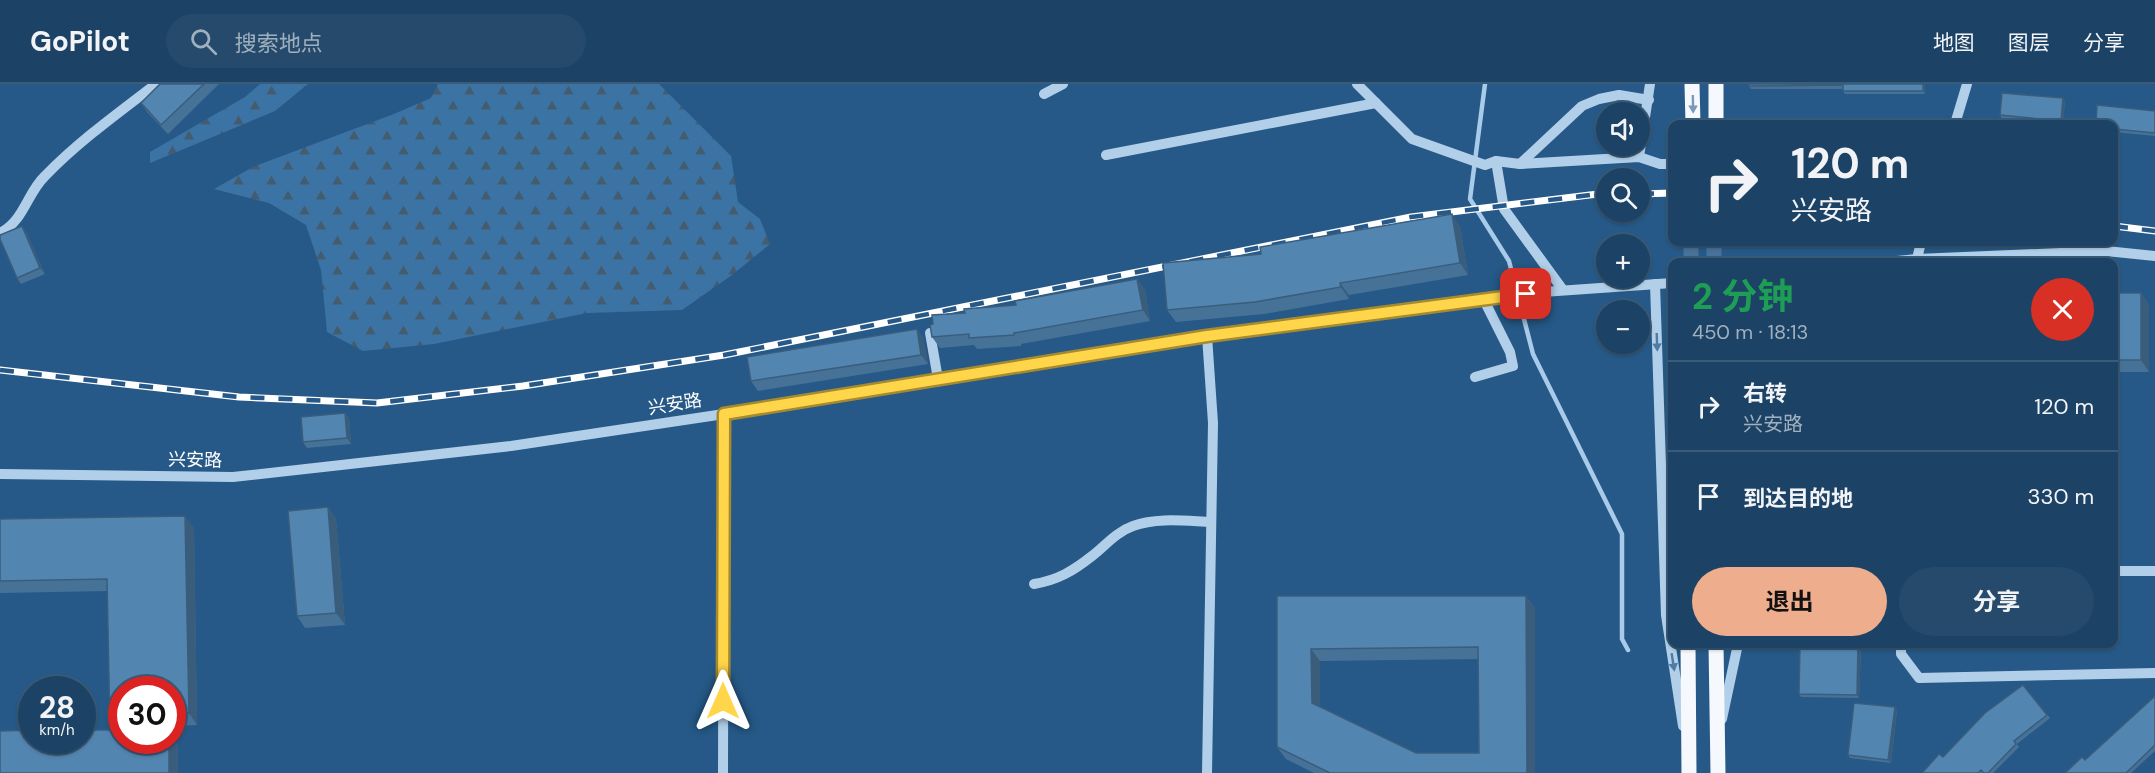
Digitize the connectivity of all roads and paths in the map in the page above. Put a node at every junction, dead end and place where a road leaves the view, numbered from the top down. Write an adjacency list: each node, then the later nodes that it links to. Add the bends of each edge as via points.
1 (156, 84): 19 (street, via 43,177 10,228)
2 (1063, 84): 8 (street)
3 (1357, 84): 10 (street)
4 (1650, 84): 9 (street)
5 (1692, 84): 11 (main road, one-way to 11)
6 (1716, 84): 12 (main road)
7 (1967, 84): 13 (street)
8 (1044, 94)
9 (1649, 100): 15 (street); 17 (street, via 1619,95 1582,106)
10 (1376, 103): 14 (street); 16 (street, via 1412,139 1485,165)
11 (1693, 120)
12 (1716, 120)
13 (1956, 120)
14 (1106, 155)
15 (1639, 157): 17 (street); 18 (street)
16 (1496, 161): 17 (street); 24 (street, via 1504,209)
17 (1520, 164)
18 (1668, 164)
19 (0, 233)
20 (2155, 256): 21 (street, via 2106,251)
21 (1941, 258)
22 (1668, 283): 23 (street, 兴安路)
23 (1655, 284): 24 (street, 兴安路); 36 (street, one-way to 36)
24 (1563, 291): 25 (street, 兴安路)
25 (1489, 300): 27 (street, 兴安路); 28 (street, via 1513,366)
26 (930, 333): 29 (street)
27 (1207, 336): 29 (street, 兴安路); 32 (street, via 1213,423)
28 (1475, 377)
29 (938, 379): 30 (street, 兴安路)
30 (724, 414): 31 (street, 兴安路, via 511,446 233,477); 45 (street)
31 (0, 474)
32 (1211, 522): 35 (street, via 1154,520 1132,526 1056,580); 46 (street)
33 (2118, 571): 34 (street)
34 (2155, 571)
35 (1034, 584)
36 (1668, 629)
37 (1671, 648): 44 (street, one-way to 44)
38 (1688, 648): 44 (main road)
39 (1716, 648): 43 (main road)
40 (1737, 648): 43 (street)
41 (1901, 648): 42 (street, via 1900,654 1919,678)
42 (2155, 673)
43 (1717, 740): 47 (main road)
44 (1688, 766)
45 (723, 773)
46 (1207, 773)
47 (1718, 773)

